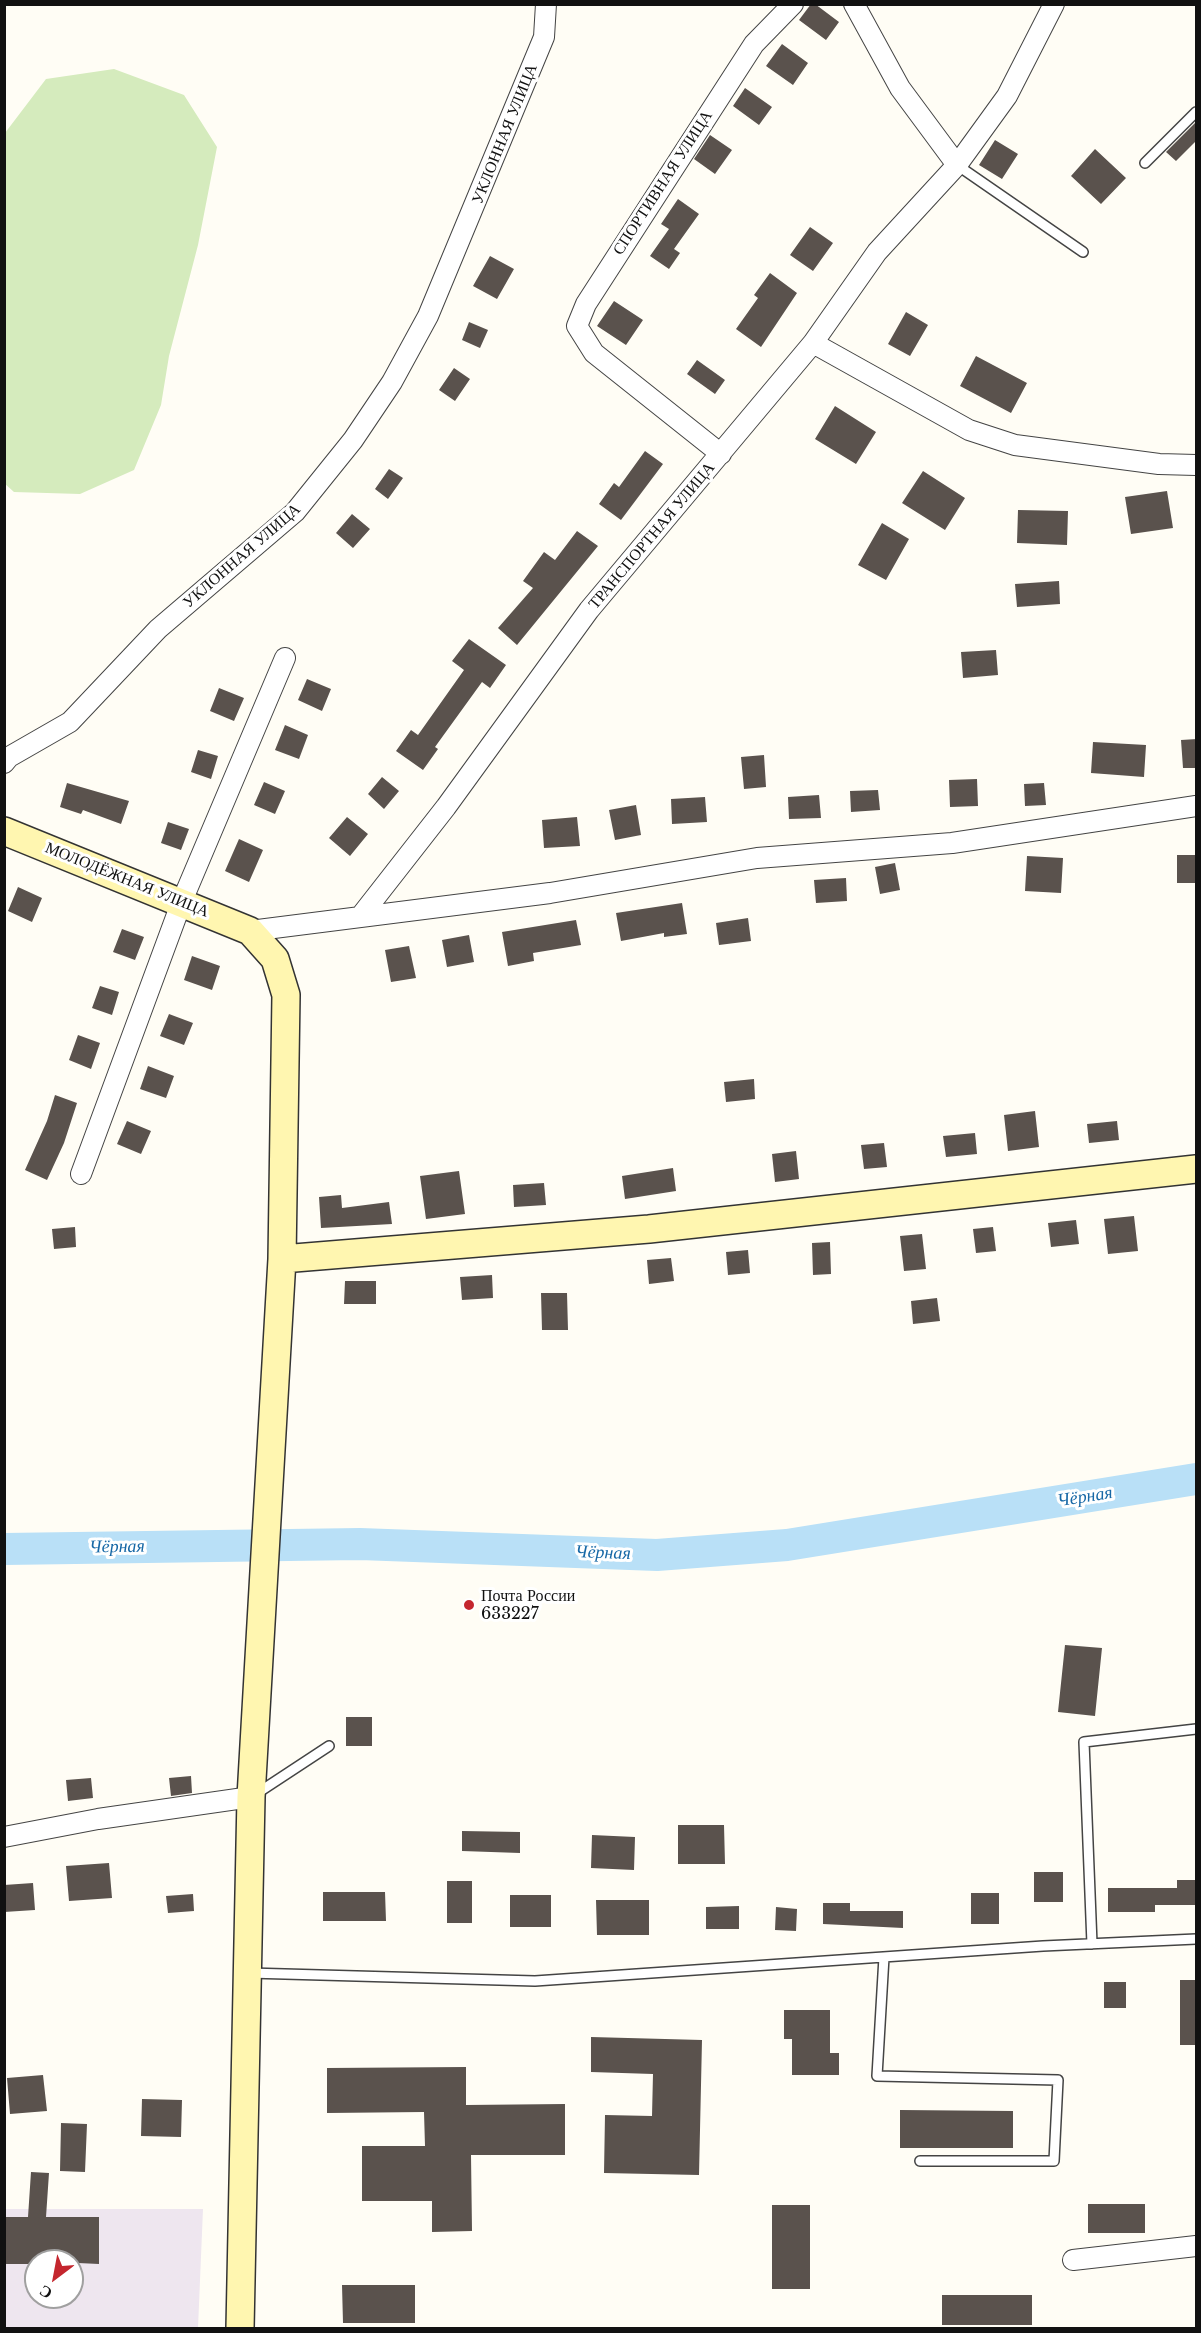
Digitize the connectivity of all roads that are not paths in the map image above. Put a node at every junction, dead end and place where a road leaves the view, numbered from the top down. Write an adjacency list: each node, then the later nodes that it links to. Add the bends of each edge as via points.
1 (546, 4): 13 (street, УКЛОННАЯ УЛИЦА, via 544,37 432,306 392,382 354,441 295,512 158,629 70,722)
2 (793, 4): 10 (street, СПОРТИВНАЯ УЛИЦА, via 754,44 592,294 578,326 594,353)
3 (854, 4): 7 (street, via 900,88)
4 (1054, 4): 7 (street, ТРАНСПОРТНАЯ УЛИЦА, via 1007,96)
5 (1197, 112): 6 (lane)
6 (1145, 163)
7 (957, 165): 8 (lane); 9 (street, ТРАНСПОРТНАЯ УЛИЦА, via 877,252)
8 (1083, 252)
9 (813, 343): 10 (street, ТРАНСПОРТНАЯ УЛИЦА); 11 (street, via 969,430 1015,445 1159,464)
10 (721, 454): 17 (street, ТРАНСПОРТНАЯ УЛИЦА, via 589,610 446,807)
11 (1197, 465)
12 (285, 658): 16 (street)
13 (4, 763)
14 (1197, 806): 17 (street, via 952,843 757,858 550,893)
15 (4, 831): 16 (street, МОЛОДЁЖНАЯ УЛИЦА)
16 (182, 901): 18 (street, МОЛОДЁЖНАЯ УЛИЦА); 20 (street)
17 (360, 917): 18 (street)
18 (250, 931): 21 (street, via 275,958 286,995)
19 (1197, 1169): 21 (street, via 649,1229)
20 (81, 1174)
21 (282, 1259): 24 (street)
22 (1197, 1729): 27 (lane, via 1084,1742)
23 (328, 1746): 24 (lane)
24 (251, 1797): 25 (street); 29 (street)
25 (4, 1837)
26 (1197, 1939): 27 (lane)
27 (1092, 1944): 28 (lane)
28 (884, 1957): 29 (lane, via 535,1981); 30 (lane, via 877,2076 1058,2080 1054,2161)
29 (247, 1973): 33 (street)
30 (920, 2161)
31 (1197, 2247): 32 (street)
32 (1073, 2260)
33 (240, 2328)

